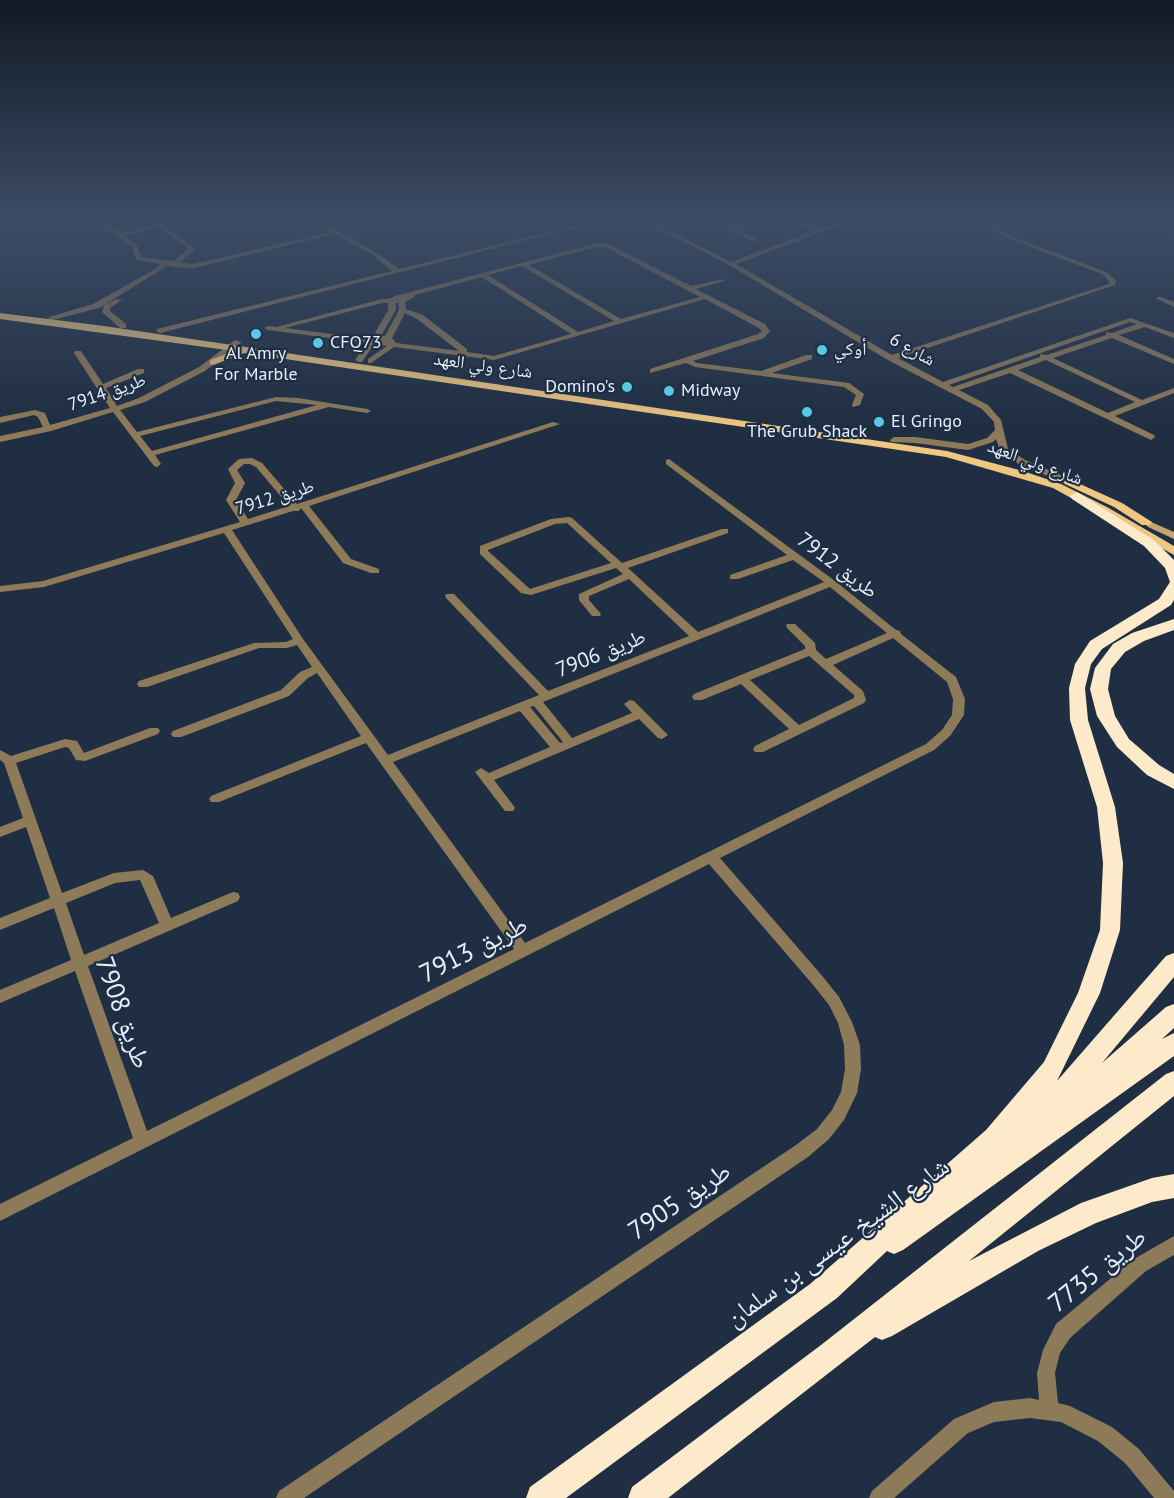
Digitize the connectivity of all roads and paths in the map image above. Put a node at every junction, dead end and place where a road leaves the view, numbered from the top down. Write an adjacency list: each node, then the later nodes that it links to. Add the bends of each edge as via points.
1 (129, 289): 13 (street)
2 (132, 289): 13 (street)
3 (326, 289): 25 (street)
4 (428, 289): 14 (street, via 406,294)
5 (448, 289): 16 (street)
6 (505, 289): 27 (street)
7 (565, 289): 19 (street)
8 (689, 289): 11 (street)
9 (773, 289): 40 (street, شارع 6)
10 (1100, 289): 40 (street)
11 (703, 296): 19 (street); 43 (street, via 766,331)
12 (1159, 298): 15 (street)
13 (108, 302): 18 (street); 21 (street, via 106,312)
14 (392, 303): 16 (street); 23 (street); 26 (street); 30 (street)
15 (1174, 304)
16 (402, 305): 31 (street); 37 (street, via 464,351)
17 (0, 315): 18 (main road, شارع ولي العهد); 32 (main road, شارع ولي العهد)
18 (52, 319): 21 (main road, شارع ولي العهد)
19 (618, 321): 27 (street)
20 (1145, 324): 24 (street, via 1132,320); 28 (street); 29 (street)
21 (123, 326): 25 (main road, شارع ولي العهد)
22 (268, 328): 23 (street)
23 (278, 329): 26 (street)
24 (1102, 330): 28 (street); 36 (street)
25 (160, 331): 33 (main road, شارع ولي العهد)
26 (296, 331): 30 (street)
27 (575, 333): 37 (street, via 501,357)
28 (1113, 335): 41 (street); 45 (street)
29 (1174, 336)
30 (374, 339): 31 (street); 44 (street)
31 (390, 340): 37 (street); 44 (street)
32 (194, 343): 33 (main road, شارع ولي العهد); 42 (main road, via 208,349)
33 (230, 345): 34 (main road, شارع ولي العهد); 42 (street, طريق 7914); 44 (main road, شارع ولي العهد)
34 (250, 351): 38 (main road, شارع ولي العهد); 42 (main road)
35 (78, 353): 52 (street)
36 (1036, 353): 41 (street); 46 (street)
37 (460, 354)
38 (289, 357): 44 (main road); 73 (main road, شارع ولي العهد, via 917,448 1019,473)
39 (809, 357): 50 (street)
40 (891, 358): 51 (street, شارع 6)
41 (1046, 358): 47 (street); 55 (street)
42 (211, 360): 58 (street, طريق 7914, via 153,395)
43 (687, 360): 49 (street); 50 (street, via 695,365)
44 (365, 361): 68 (main road, شارع ولي العهد)
45 (1174, 362)
46 (1000, 365): 47 (street); 51 (street)
47 (1011, 370): 53 (street); 60 (street)
48 (141, 371): 52 (street)
49 (653, 371)
50 (760, 374): 57 (street, via 852,386 860,394)
51 (941, 385): 53 (street, شارع 6)
52 (102, 387): 58 (street)
53 (952, 390): 64 (street, شارع 6, via 994,415)
54 (1174, 390): 55 (street)
55 (1143, 403): 60 (street)
56 (329, 405): 59 (street); 65 (street, via 270,400); 69 (street)
57 (856, 405)
58 (116, 410): 63 (street, طريق 7914); 65 (street)
59 (367, 411)
60 (1108, 416): 66 (street)
61 (0, 420): 63 (street, via 35,412 42,415)
62 (556, 424): 74 (street, طريق 7912)
63 (48, 429): 67 (street, طريق 7914)
64 (1000, 430): 68 (street, via 990,440 968,447); 72 (street, شارع 6, via 1004,451)
65 (136, 435): 69 (street)
66 (1151, 437)
67 (0, 440)
68 (894, 440): 72 (main road, شارع ولي العهد, via 962,452)
69 (150, 454): 71 (street)
70 (669, 462): 80 (street, طريق 7912)
71 (158, 464)
72 (1060, 478): 78 (main road, شارع ولي العهد, via 1118,505)
73 (1077, 496): 79 (main road, شارع ولي العهد); 85 (highway, via 1149,543 1172,567)
74 (300, 508): 75 (street, طريق 7912); 75 (street, via 259,465 242,462 232,469 240,483 231,500); 82 (street, via 347,561)
75 (246, 524): 76 (street, طريق 7912)
76 (227, 530): 88 (street, طريق 7912, via 44,584); 95 (street)
77 (724, 531): 81 (street)
78 (1174, 538)
79 (1174, 551)
80 (794, 556): 84 (street); 86 (street, طريق 7912)
81 (619, 565): 81 (street, via 565,520 483,548 525,591 531,592); 83 (street)
82 (375, 571)
83 (630, 575): 90 (street, via 585,594 584,600); 94 (street)
84 (734, 577)
85 (1174, 579)
86 (831, 583): 93 (street, طريق 7912); 94 (street, طريق 7906)
87 (1174, 586): 142 (highway, via 1165,602 1096,645 1083,664 1077,688 1079,720 1106,807 1113,863 1110,930 1089,993 1052,1070 995,1138)
88 (0, 589)
89 (450, 596): 102 (street)
90 (596, 614)
91 (1174, 624): 117 (highway, via 1119,648 1102,668 1099,689 1106,716 1123,743 1153,770)
92 (791, 626): 96 (street, via 811,645)
93 (896, 633): 97 (street); 106 (street, طريق 7912, via 952,680 959,699)
94 (698, 637): 102 (street, طريق 7906)
95 (299, 641): 98 (street); 100 (street, via 258,645)
96 (810, 651): 97 (street); 99 (street)
97 (825, 664): 107 (street, via 859,694 860,700)
98 (319, 668): 109 (street, via 304,675 285,693); 111 (street)
99 (743, 679): 101 (street); 107 (street)
100 (144, 684)
101 (698, 697)
102 (541, 699): 104 (street, طريق 7906); 112 (street)
103 (630, 704): 105 (street)
104 (523, 707): 113 (street); 116 (street, طريق 7906)
105 (640, 714): 110 (street); 112 (street)
106 (958, 715): 122 (street, طريق 7913, via 930,747)
107 (798, 730): 114 (street)
108 (154, 731): 115 (street, via 85,757 80,757 70,743)
109 (177, 734)
110 (662, 735)
111 (369, 737): 116 (street); 118 (street)
112 (570, 743): 113 (street)
113 (558, 749): 119 (street, via 484,775)
114 (759, 749)
115 (4, 757): 120 (street, طريق 7908)
116 (386, 760): 127 (street)
117 (1174, 782)
118 (215, 799)
119 (509, 808)
120 (29, 821): 121 (street); 124 (street, طريق 7908)
121 (0, 832)
122 (711, 857): 127 (street, طريق 7913); 145 (street, طريق 7905, via 819,982 845,1022 852,1045 853,1069 849,1093 838,1115 802,1151)
123 (233, 897): 126 (street)
124 (56, 901): 125 (street); 126 (street, via 114,878 143,875); 129 (street, طريق 7908)
125 (0, 924)
126 (167, 925): 129 (street)
127 (524, 952): 136 (street, طريق 7913)
128 (1174, 962): 139 (highway, via 1071,1082)
129 (78, 963): 130 (street); 136 (street, طريق 7908)
130 (0, 997)
131 (1174, 1014): 137 (highway)
132 (1174, 1043): 137 (highway, شارع الشيخ عيسى بن سلمان)
133 (1174, 1082): 135 (highway)
134 (1174, 1095): 135 (highway)
135 (1127, 1119): 143 (highway)
136 (142, 1141): 140 (street, طريق 7913)
137 (1009, 1160): 139 (highway, شارع الشيخ عيسى بن سلمان)
138 (1174, 1186): 143 (highway, via 1152,1190 1080,1217 1029,1242)
139 (967, 1189): 142 (highway, شارع الشيخ عيسى بن سلمان)
140 (0, 1213)
141 (1174, 1245): 144 (street, طريق 7735, via 1140,1265 1063,1331 1052,1350 1046,1374)
142 (819, 1294): 146 (highway, شارع الشيخ عيسى بن سلمان)
143 (831, 1355): 147 (highway)
144 (1048, 1409): 148 (street, via 1011,1409 977,1418 947,1436); 149 (street, via 1091,1426 1132,1456)
145 (286, 1498)
146 (541, 1498)
147 (643, 1498)
148 (879, 1498)
149 (1167, 1498)

